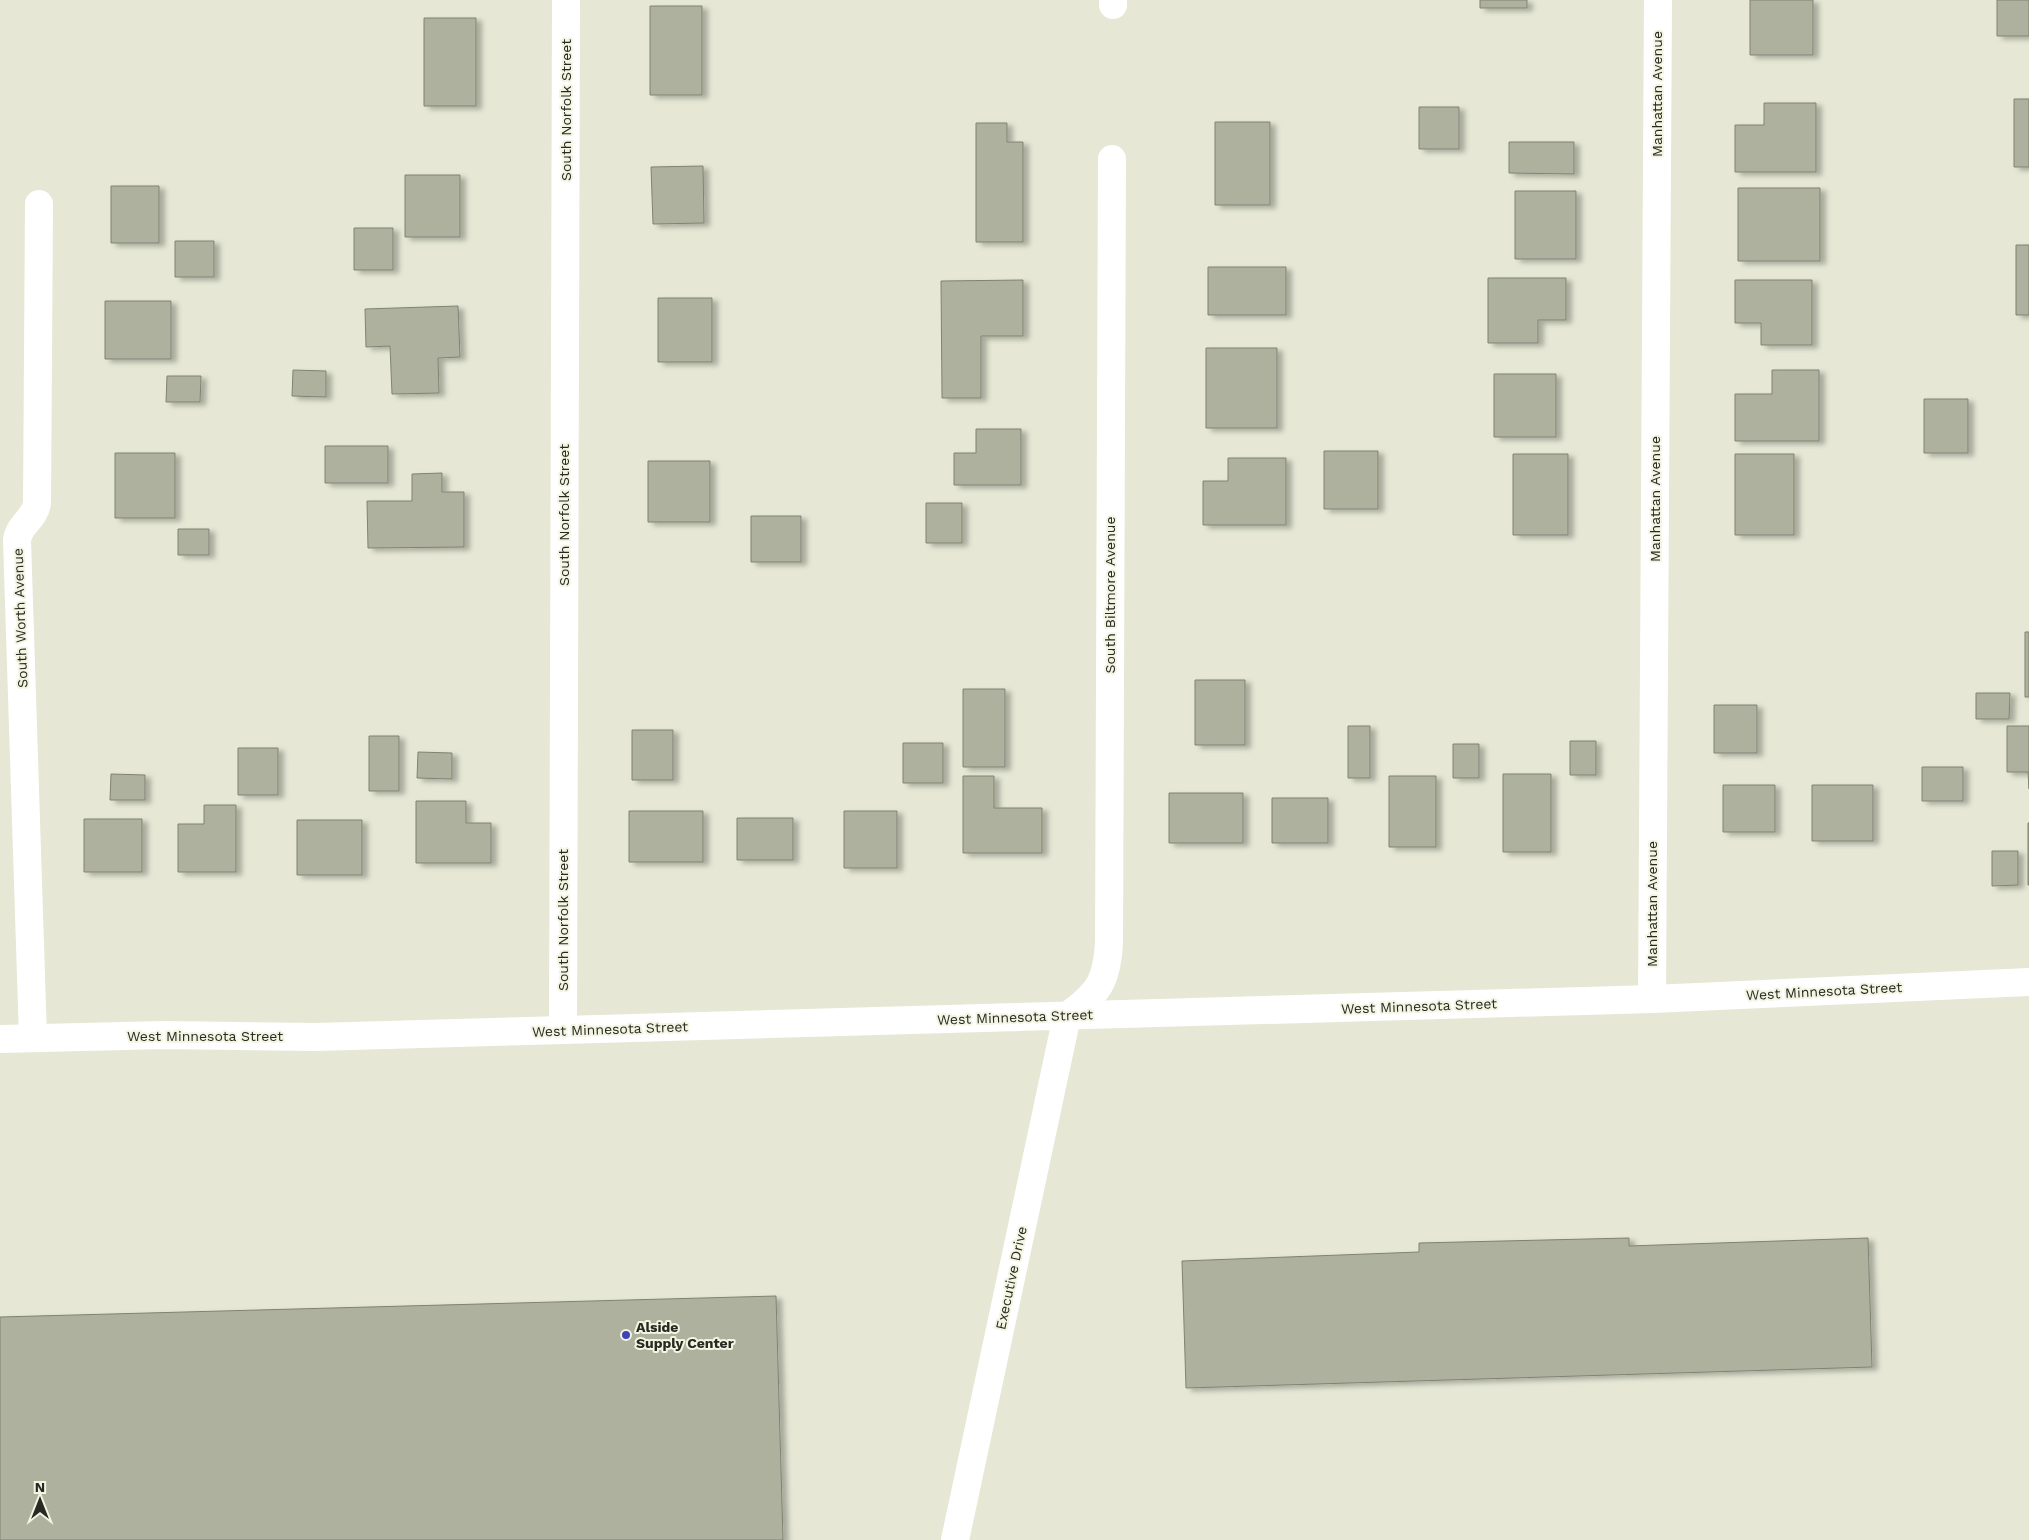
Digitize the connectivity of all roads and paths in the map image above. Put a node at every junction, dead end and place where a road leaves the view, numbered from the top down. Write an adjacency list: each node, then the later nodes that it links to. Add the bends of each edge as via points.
1 (566, 0): 8 (street, South Norfolk Street)
2 (1658, 0): 6 (street, Manhattan Avenue)
3 (1112, 159): 7 (street, South Biltmore Avenue, via 1109,942 1101,983 1088,1000)
4 (39, 204): 9 (street, South Worth Avenue, via 37,503 34,514 19,529 17,540)
5 (2029, 982): 6 (street, West Minnesota Street)
6 (1652, 999): 7 (street, West Minnesota Street)
7 (1067, 1016): 8 (street, West Minnesota Street); 11 (street, Executive Drive)
8 (563, 1030): 9 (street, West Minnesota Street, via 316,1037 164,1035)
9 (33, 1038): 10 (street, West Minnesota Street)
10 (0, 1039)
11 (955, 1540)

